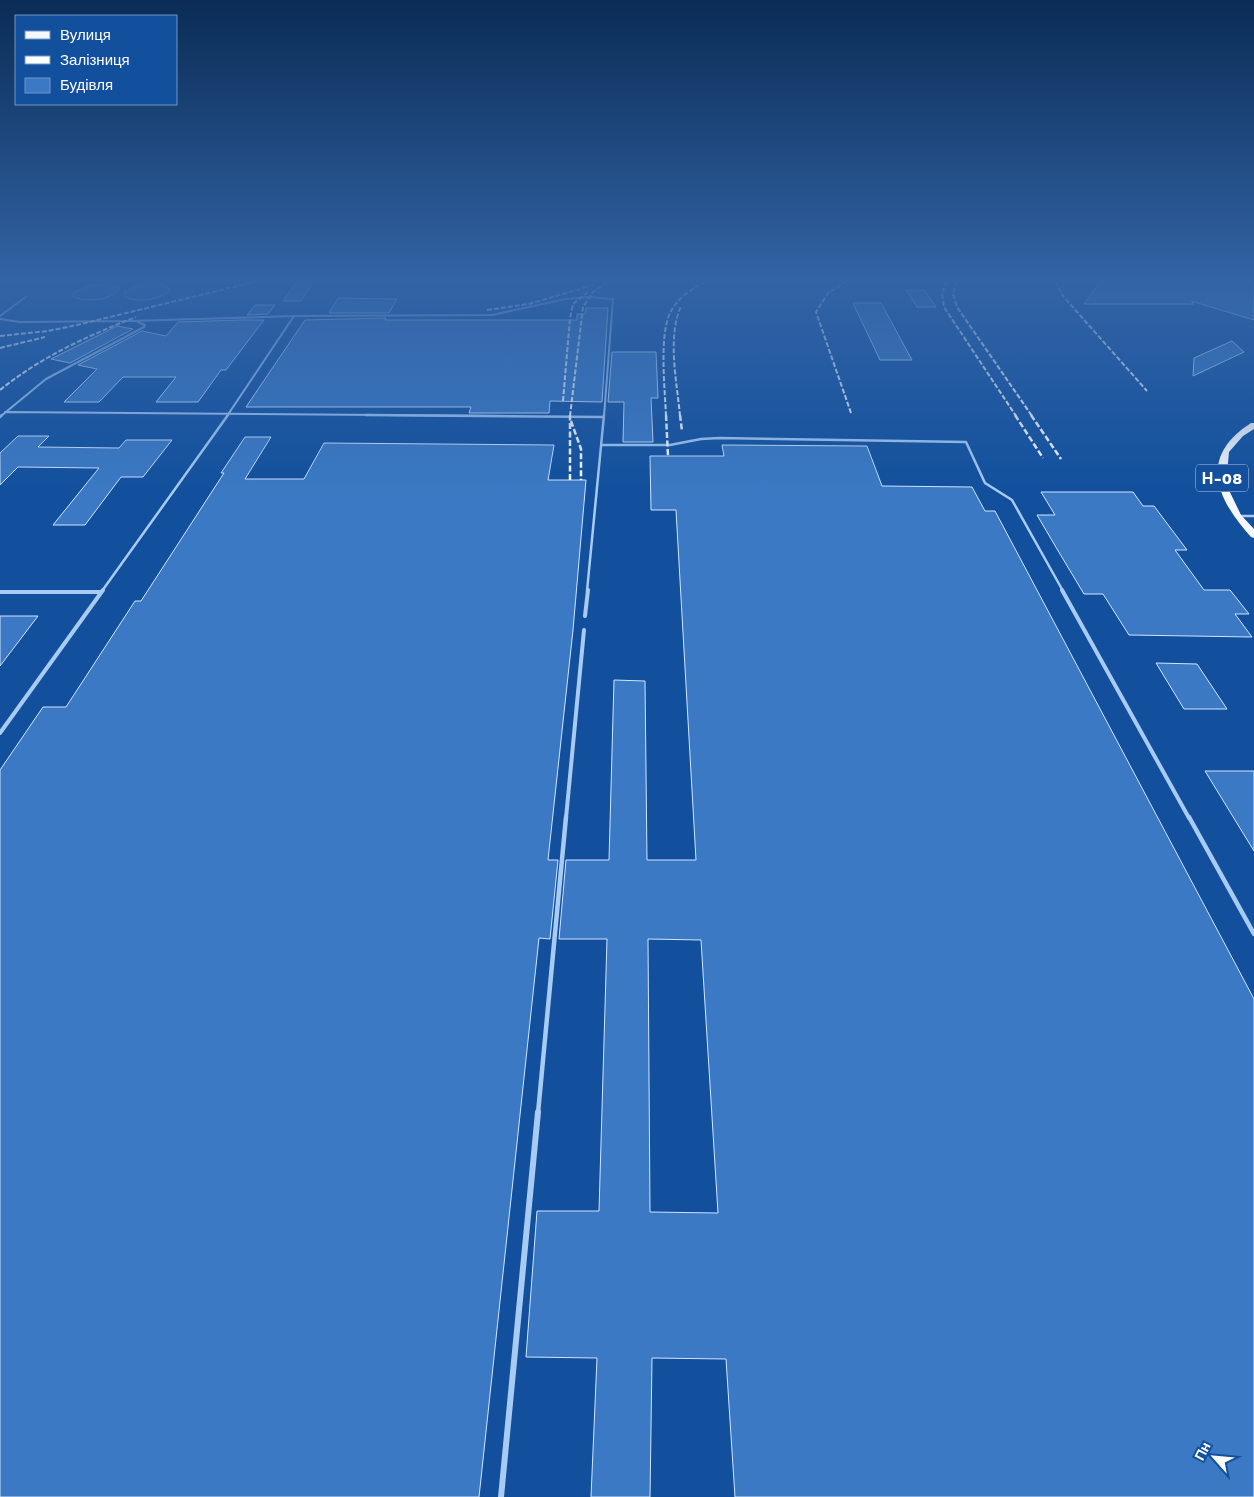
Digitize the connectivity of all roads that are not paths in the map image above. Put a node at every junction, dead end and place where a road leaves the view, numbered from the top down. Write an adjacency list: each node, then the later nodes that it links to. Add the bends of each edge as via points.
1 (99, 351): 4 (lane, via 46,379)
2 (271, 351): 5 (lane)
3 (609, 351): 7 (lane)
4 (5, 412): 5 (lane); 6 (lane)
5 (229, 413): 7 (lane); 14 (lane)
6 (0, 417)
7 (604, 417): 9 (lane)
8 (1254, 425): 10 (main road, Н-08, via 1240,434 1225,452 1222,484)
9 (601, 445): 15 (lane); 18 (lane, via 670,445 719,438 966,442 985,483 1012,500)
10 (1237, 516): 11 (lane); 12 (main road, Н-08)
11 (1254, 516)
12 (1254, 535)
13 (0, 592): 14 (lane)
14 (101, 592): 17 (lane)
15 (585, 616)
16 (584, 630): 19 (lane)
17 (0, 733)
18 (1254, 934)
19 (501, 1497)

